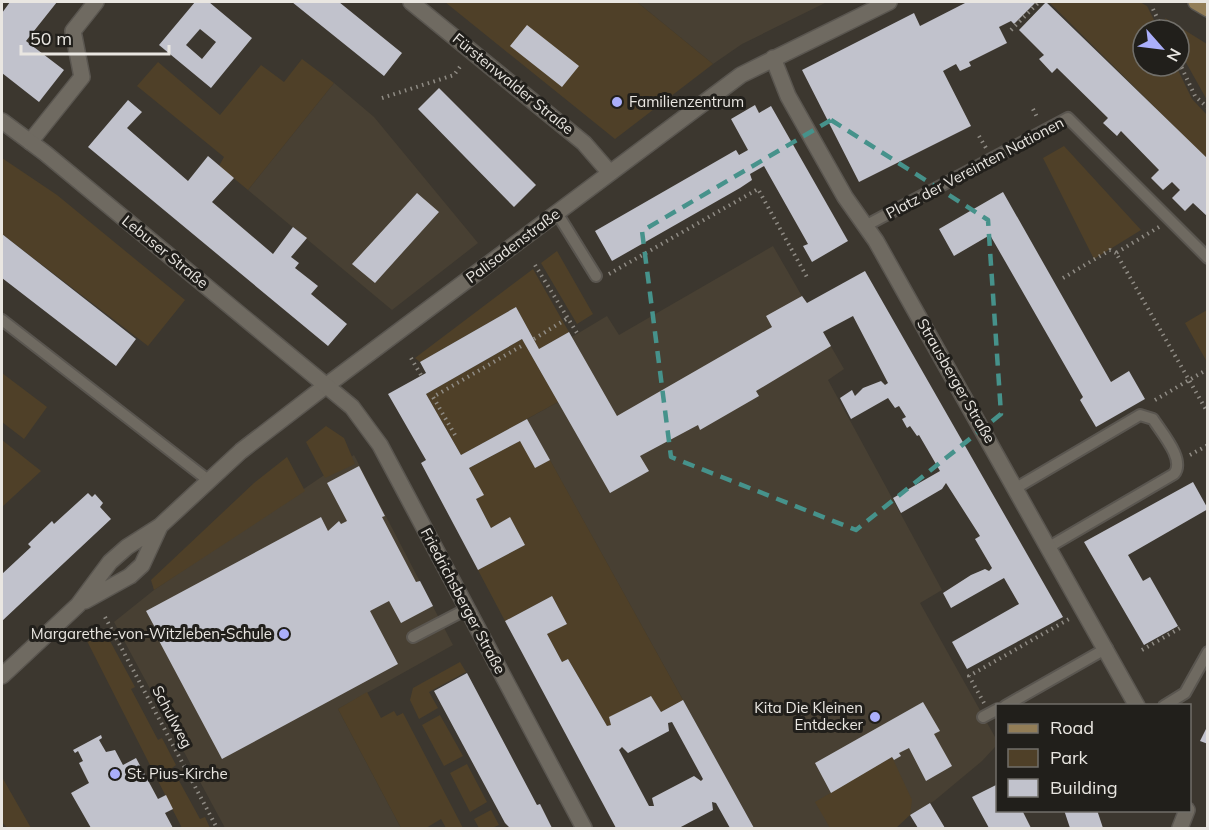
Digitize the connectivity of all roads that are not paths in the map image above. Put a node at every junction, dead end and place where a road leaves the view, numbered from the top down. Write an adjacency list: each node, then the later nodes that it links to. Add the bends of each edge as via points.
1 (96, 2): 8 (street, via 73,31 82,77)
2 (411, 2): 9 (street, Fürstenwalder Straße, via 584,142)
3 (889, 2): 6 (street, Palisadenstraße)
4 (1196, 2): 5 (main road)
5 (1208, 9)
6 (773, 58): 9 (street, Palisadenstraße, via 741,75); 11 (street, Strausberger Straße, via 788,96 845,197)
7 (2, 121): 8 (street, Lebuser Straße)
8 (30, 142): 15 (street, Lebuser Straße)
9 (610, 173): 10 (street, Palisadenstraße)
10 (557, 213): 13 (lane); 15 (street, Palisadenstraße)
11 (867, 225): 12 (lane, Platz der Vereinten Nationen, via 1068,118); 17 (street, Strausberger Straße)
12 (1208, 258)
13 (599, 277)
14 (2, 320): 16 (lane)
15 (328, 385): 16 (street, Palisadenstraße); 21 (street, Friedrichsberger Straße, via 352,406 380,445)
16 (208, 480): 18 (street, Palisadenstraße)
17 (1016, 488): 19 (street, Strausberger Straße); 19 (lane, via 1140,416 1153,419 1178,461 1174,474)
18 (160, 526): 20 (street, Palisadenstraße, via 110,562); 20 (street, Palisadenstraße, via 142,565)
19 (1049, 547): 23 (street, Strausberger Straße)
20 (78, 605): 25 (street, Palisadenstraße)
21 (467, 609): 22 (lane); 30 (street, Friedrichsberger Straße)
22 (413, 637)
23 (1107, 648): 26 (lane); 27 (street, Strausberger Straße)
24 (1208, 652): 28 (lane, via 1185,693)
25 (2, 675)
26 (1007, 704)
27 (1136, 704)
28 (1166, 704)
29 (1186, 812): 31 (street)
30 (584, 828)
31 (1179, 828)

